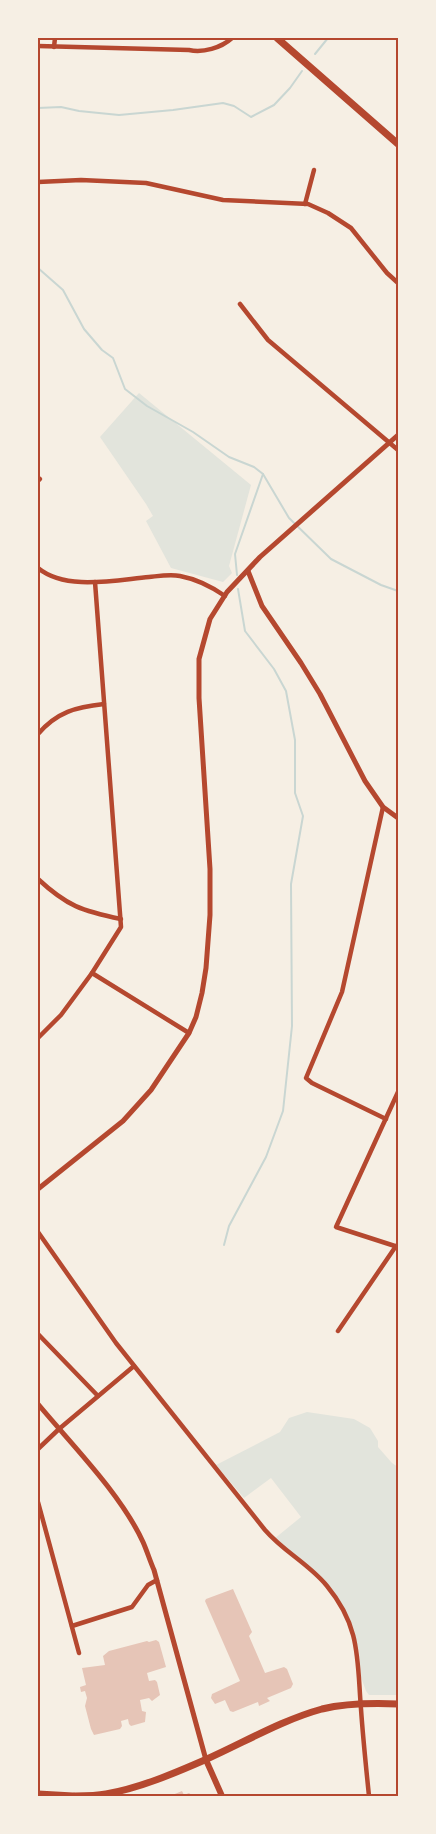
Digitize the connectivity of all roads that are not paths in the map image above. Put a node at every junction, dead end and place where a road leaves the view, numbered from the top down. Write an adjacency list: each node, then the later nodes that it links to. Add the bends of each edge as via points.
1 (55, 38): 5 (street)
2 (232, 38): 5 (street, via 200,52)
3 (277, 38): 6 (main road)
4 (38, 46): 5 (street)
5 (54, 47)
6 (398, 144)
7 (314, 170): 9 (street)
8 (38, 182): 9 (street, via 146,183 223,200)
9 (304, 204): 10 (street, via 328,213 351,228)
10 (398, 284)
11 (240, 304): 13 (street, via 268,340)
12 (398, 435): 13 (street)
13 (390, 442): 14 (street); 16 (street, via 260,557)
14 (398, 450)
15 (38, 568): 17 (street, via 59,578)
16 (248, 572): 18 (street); 21 (street, via 262,606 306,670 364,781)
17 (95, 582): 18 (street, via 180,576); 19 (street)
18 (225, 596): 26 (street, via 210,619 199,659 210,915 202,993)
19 (104, 704): 20 (street, via 61,714); 24 (street)
20 (38, 734)
21 (383, 807): 22 (street); 29 (street, via 342,992 306,1078)
22 (398, 818)
23 (38, 879): 24 (street, via 72,906)
24 (121, 919): 25 (street, via 121,927)
25 (92, 973): 26 (street); 27 (street, via 61,1016)
26 (189, 1032): 30 (street, via 151,1090 123,1121)
27 (38, 1038)
28 (398, 1092): 29 (street)
29 (386, 1119): 32 (street, via 336,1227)
30 (38, 1190)
31 (38, 1232): 35 (street)
32 (397, 1246): 33 (street)
33 (338, 1331)
34 (38, 1334): 36 (street)
35 (134, 1366): 36 (street); 44 (street, via 274,1541 311,1568 337,1598 349,1622 357,1650)
36 (98, 1396): 38 (street)
37 (38, 1404): 38 (street)
38 (59, 1429): 39 (street); 41 (street, via 126,1511 143,1541)
39 (38, 1449)
40 (38, 1502): 42 (street)
41 (157, 1580): 42 (street, via 148,1585 132,1607); 46 (street)
42 (72, 1626): 43 (street)
43 (79, 1653)
44 (360, 1704): 45 (main road); 46 (main road, via 305,1715); 50 (street)
45 (398, 1704)
46 (206, 1760): 48 (main road, via 131,1788); 49 (main road)
47 (38, 1794): 48 (main road)
48 (74, 1796)
49 (222, 1796)
50 (369, 1796)

